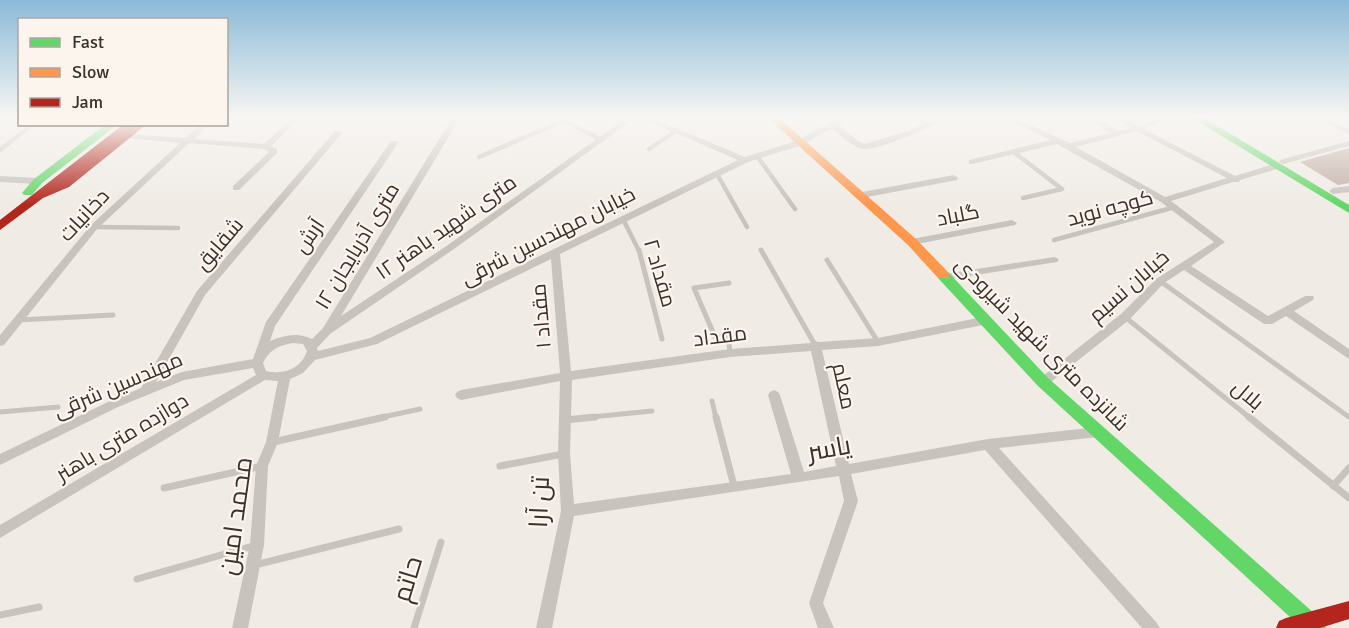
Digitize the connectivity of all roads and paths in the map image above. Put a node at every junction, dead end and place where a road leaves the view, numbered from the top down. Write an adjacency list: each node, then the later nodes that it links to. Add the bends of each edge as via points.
1 (86, 147): 32 (main road)
2 (98, 147): 32 (main road)
3 (105, 147): 32 (main road, via 65,185)
4 (178, 147): 47 (street, دخانیات)
5 (266, 147): 33 (street, via 274,151)
6 (326, 147): 79 (street, شقایق, via 201,293)
7 (390, 147): 74 (street, آرش, via 270,325)
8 (438, 147): 66 (street, ۱۲ متری آذربایجان)
9 (500, 147): 24 (lane)
10 (592, 147): 66 (street, ۱۲ متری شهید باهنر)
11 (651, 147): 21 (lane)
12 (717, 147): 25 (street)
13 (785, 147): 23 (street, خیابان مهندسین شرقی)
14 (804, 147): 36 (main road, شانزده متری شهید شیرودی)
15 (1035, 147): 22 (street)
16 (1072, 147): 38 (street, خیابان نسیم)
17 (1175, 147): 31 (street)
18 (1250, 147): 27 (main road)
19 (1255, 147): 27 (main road)
20 (1335, 147): 27 (street)
21 (649, 149)
22 (1015, 153): 26 (street); 37 (lane, via 1062,189)
23 (757, 156): 25 (street, خیابان مهندسین شرقی); 41 (lane)
24 (479, 157)
25 (746, 160): 28 (street, خیابان مهندسین شرقی)
26 (972, 162)
27 (1280, 164): 31 (street); 35 (main road); 42 (main road)
28 (717, 174): 44 (street, خیابان مهندسین شرقی); 48 (lane)
29 (954, 178): 36 (street)
30 (0, 179): 32 (street)
31 (1236, 180): 38 (street)
32 (42, 186): 43 (main road); 46 (main road)
33 (236, 188)
34 (1349, 189): 35 (street)
35 (1333, 191): 39 (main road)
36 (862, 195): 51 (main road, شانزده متری شهید شیرودی)
37 (1023, 198)
38 (1164, 200): 40 (street, خیابان نسیم)
39 (1349, 201)
40 (1175, 207): 50 (lane, کوچه نوید); 56 (street, خیابان نسیم, via 1220,242)
41 (795, 209)
42 (1349, 210)
43 (0, 213)
44 (623, 219): 53 (street, خیابان مهندسین شرقی); 67 (lane, مقداد ۲, via 637,243)
45 (1012, 223): 51 (street, گلباد)
46 (0, 226)
47 (94, 227): 49 (lane); 64 (street, دخانیات)
48 (747, 227)
49 (178, 228)
50 (1054, 240)
51 (912, 242): 57 (main road, شانزده متری شهید شیرودی)
52 (761, 250): 70 (lane)
53 (555, 253): 71 (street, خیابان مهندسین شرقی, via 373,341); 77 (street, مقداد ۱)
54 (827, 260): 69 (lane)
55 (1054, 260): 57 (street)
56 (1182, 265): 58 (street, خیابان نسیم); 61 (street, via 1268,321)
57 (945, 278): 65 (main road, شانزده متری شهید شیرودی)
58 (1160, 281): 63 (street, خیابان نسیم); 87 (lane)
59 (729, 283): 72 (lane, via 694,288 716,337 728,336)
60 (1309, 298): 61 (street)
61 (1286, 311): 73 (street)
62 (113, 315): 64 (lane)
63 (1125, 317): 78 (street, خیابان نسیم); 100 (lane, بلال)
64 (18, 320): 68 (street, دخانیات)
65 (983, 321): 69 (street, مقداد); 78 (main road, شانزده متری شهید شیرودی)
66 (326, 331): 71 (street, ۱۲ متری شهید باهنر)
67 (662, 339)
68 (0, 342)
69 (878, 342): 70 (street, مقداد)
70 (815, 345): 72 (street, مقداد); 97 (street, معلم)
71 (312, 351): 74 (street, مهندسین شرقی, via 307,341 292,339 273,344); 76 (street, via 302,368)
72 (730, 353): 77 (street, مقداد)
73 (1349, 355)
74 (259, 358): 75 (street, via 257,369); 79 (street, مهندسین شرقی, via 182,376)
75 (264, 375): 76 (street); 105 (street, دوازده متری باهنر)
76 (285, 376): 90 (street, محمد امین)
77 (566, 376): 80 (street, مقداد); 88 (street, تن آرا)
78 (1043, 382): 89 (main road, شانزده متری شهید شیرودی)
79 (145, 391): 93 (street, مهندسین شرقی)
80 (461, 395)
81 (774, 395): 98 (street)
82 (712, 401): 99 (lane)
83 (58, 407): 86 (lane)
84 (420, 409): 90 (lane)
85 (652, 411): 88 (lane)
86 (0, 412)
87 (1349, 417)
88 (565, 420): 92 (street, تن آرا)
89 (1098, 432): 91 (street, یاسر); 113 (main road, شانزده متری شهید شیرودی)
90 (272, 442): 94 (street, محمد امین)
91 (988, 444): 97 (street, یاسر); 118 (street)
92 (564, 454): 95 (lane); 103 (street, تن آرا)
93 (0, 460)
94 (262, 466): 101 (lane); 107 (street, محمد امین)
95 (500, 466)
96 (1349, 468): 100 (lane)
97 (843, 470): 98 (street, یاسر); 117 (street, معلم, via 851,501 816,603)
98 (799, 478): 99 (street, یاسر)
99 (734, 486): 103 (street, یاسر)
100 (1333, 486): 102 (lane, بلال)
101 (164, 488)
102 (1349, 498)
103 (568, 511): 116 (street, تن آرا)
104 (399, 529): 108 (lane)
105 (0, 532)
106 (441, 542): 115 (lane, حاتم)
107 (257, 545): 108 (street, محمد امین); 109 (lane)
108 (253, 566): 114 (street, محمد امین)
109 (137, 579)
110 (39, 607): 112 (lane)
111 (1349, 610): 113 (main road)
112 (0, 615)
113 (1313, 625): 119 (main road)
114 (240, 628)
115 (414, 628)
116 (544, 628)
117 (826, 628)
118 (1152, 628)
119 (1286, 628)

